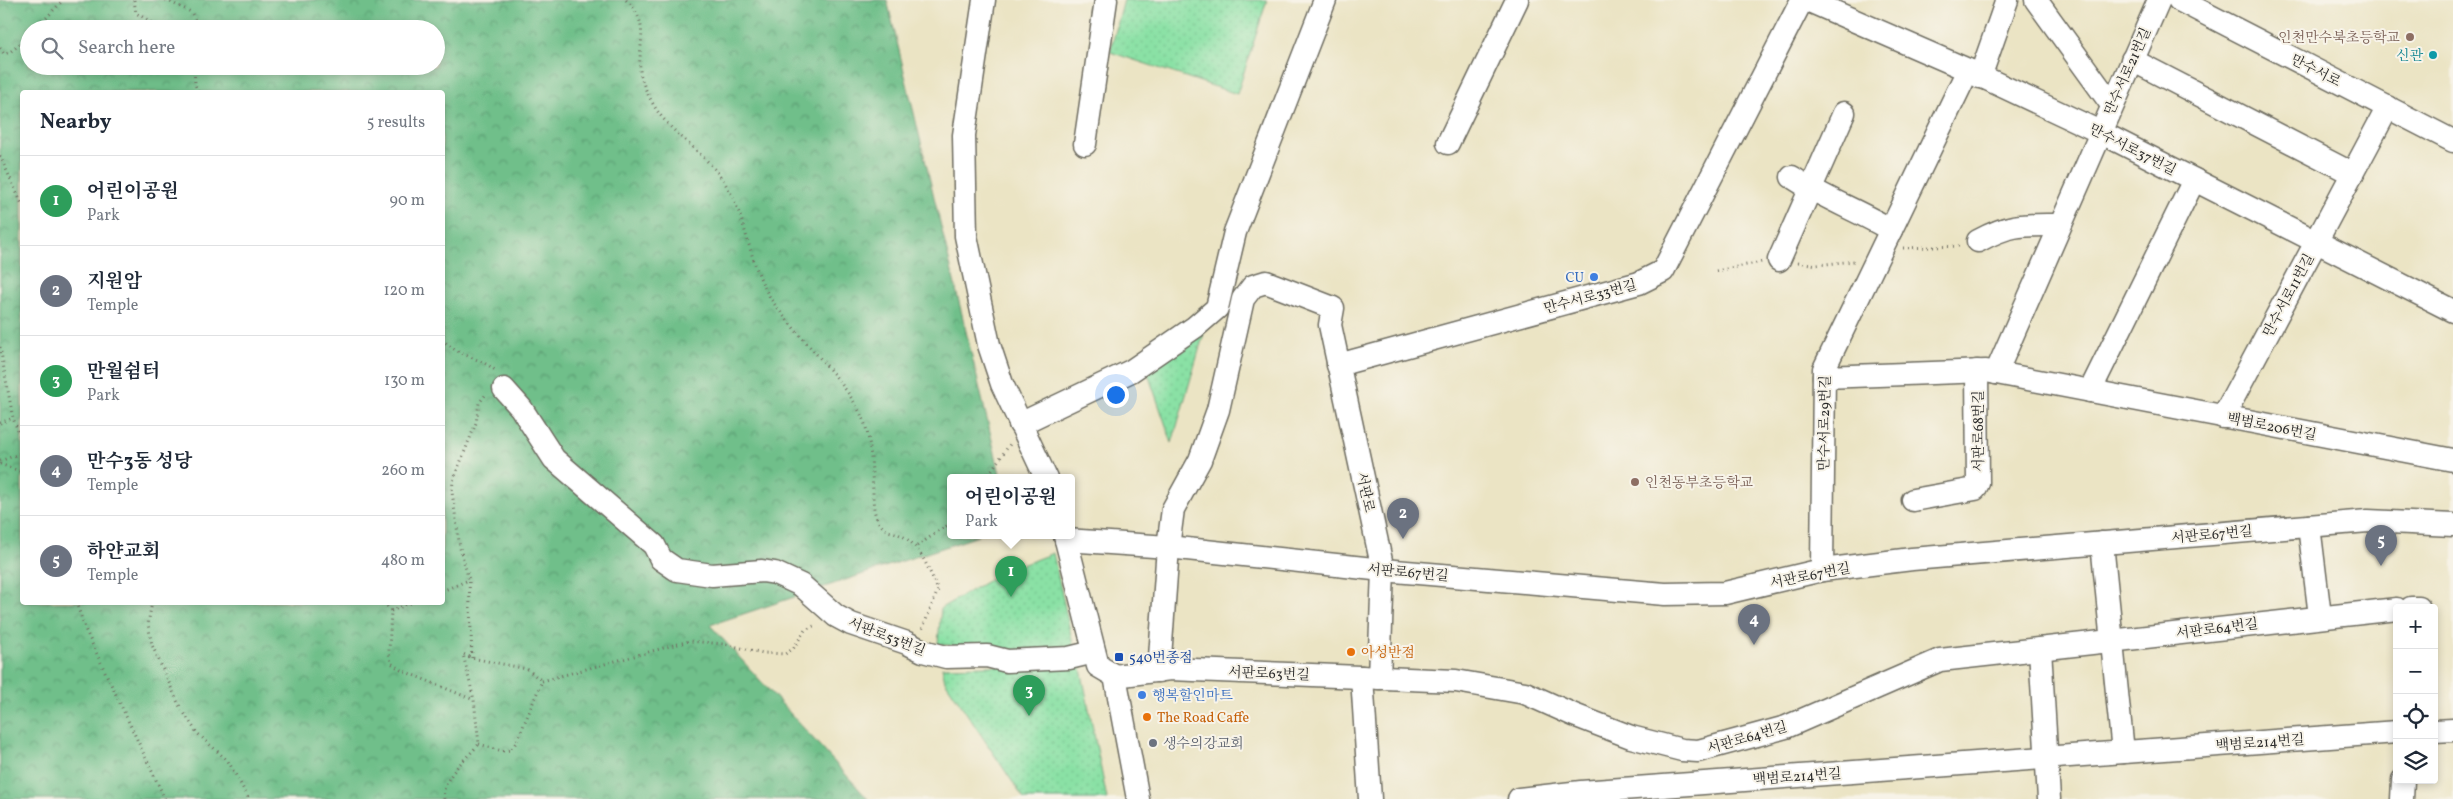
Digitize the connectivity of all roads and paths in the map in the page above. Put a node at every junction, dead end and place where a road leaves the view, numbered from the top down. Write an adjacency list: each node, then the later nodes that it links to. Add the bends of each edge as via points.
1 (63, 0): 15 (path)
2 (134, 0): 16 (path, via 136,13)
3 (166, 0): 17 (path, via 191,12)
4 (626, 0): 70 (path, via 644,34 640,72 651,101 723,180 772,300 794,332 838,381 862,417 870,443 873,505 877,519 887,531 897,532)
5 (984, 0): 55 (street, via 964,135 966,236 989,344)
6 (1106, 0): 30 (street)
7 (1325, 0): 55 (street, via 1235,232 1217,308 1131,371)
8 (1517, 0): 29 (street)
9 (1802, 0): 47 (street, 만수서로33번길, via 1663,271 1639,283)
10 (1807, 0): 21 (street, 만수서로37번길)
11 (2007, 0): 21 (street, 만수서로29번길)
12 (2036, 0): 24 (street)
13 (2159, 0): 20 (street, 만수서로21번길)
14 (2179, 0): 25 (street, 만수서로)
15 (44, 20)
16 (148, 20)
17 (195, 20)
18 (20, 44): 19 (path, via 4,54)
19 (0, 48)
20 (2132, 60): 24 (street, 만수서로21번길); 32 (street)
21 (1974, 74): 27 (street, 만수서로37번길); 38 (street, 만수서로29번길)
22 (194, 75): 23 (path)
23 (197, 90)
24 (2112, 105): 27 (street, 만수서로21번길)
25 (2388, 108): 28 (street, 만수서로); 32 (street, 만수서로11번길)
26 (1844, 113): 35 (street)
27 (2100, 132): 34 (street, 만수서로37번길); 37 (street, 만수서로21번길)
28 (2453, 141)
29 (1448, 143)
30 (1085, 144)
31 (0, 156): 36 (path)
32 (2353, 174): 40 (street, 만수서로11번길)
33 (1792, 177): 35 (street)
34 (2194, 180): 40 (street, 만수서로37번길); 51 (street)
35 (1810, 190): 38 (street); 42 (street)
36 (20, 200)
37 (2060, 225): 39 (street, via 2001,228); 48 (street, 만수서로21번길)
38 (1891, 230): 41 (street, 만수서로29번길)
39 (1978, 241): 41 (path, via 1963,246 1909,247)
40 (2316, 242): 44 (street, 만수서로37번길); 52 (street, 만수서로11번길)
41 (1878, 257): 42 (path, via 1817,264); 49 (street, 만수서로29번길, via 1824,369)
42 (1779, 260): 43 (path)
43 (1716, 272)
44 (2453, 311)
45 (445, 342): 50 (path, via 459,354 489,365)
46 (0, 347): 53 (path)
47 (1338, 365): 71 (street, 서판로, via 1330,325 1334,308 1266,282 1253,286 1243,299 1218,410 1200,460 1173,509); 72 (street, 서판로)
48 (1987, 372): 49 (street, 백범로206번길); 51 (street, 백범로206번길); 63 (street, 서판로68번길, via 1975,489)
49 (1824, 377): 73 (street, 만수서로29번길)
50 (498, 383): 74 (path, via 479,403 476,424 453,481 460,548); 76 (street, 서판로53번길, via 521,408 554,459 654,545 661,558 677,570 712,575 776,573 801,585)
51 (2090, 391): 52 (street, 백범로206번길)
52 (2223, 417): 58 (street, 백범로206번길)
53 (13, 418): 54 (path); 56 (path)
54 (0, 423)
55 (1020, 424): 61 (path); 62 (street)
56 (20, 437)
57 (20, 455): 59 (path)
58 (2453, 460)
59 (0, 462): 60 (path)
60 (20, 471)
61 (989, 474)
62 (1044, 474)
63 (1913, 500)
64 (947, 525): 70 (path)
65 (2453, 525): 66 (street, 서판로67번길, via 2368,522)
66 (2309, 526): 69 (street, 서판로67번길); 83 (street)
67 (1065, 539): 87 (street)
68 (1075, 539): 71 (street, 서판로67번길)
69 (2102, 543): 73 (street, 서판로67번길); 84 (street)
70 (917, 546): 85 (path, via 938,590)
71 (1168, 547): 72 (street, 서판로67번길); 89 (street)
72 (1383, 570): 73 (street, 서판로67번길, via 1665,594 1724,593); 91 (street, 서판로)
73 (1822, 570)
74 (469, 580): 75 (path); 88 (path)
75 (445, 590)
76 (812, 595): 85 (street, 서판로53번길, via 836,616 851,624); 92 (path, via 817,623 805,630 793,649 785,654 763,654 724,644 689,641)
77 (77, 605): 101 (path, via 86,631)
78 (151, 605): 102 (path, via 148,624 152,645 179,705 197,733 228,761)
79 (386, 605): 82 (path)
80 (406, 605): 82 (path)
81 (2393, 609): 83 (street, 서판로64번길)
82 (391, 611): 93 (path, via 391,663)
83 (2320, 616): 84 (street, 서판로64번길)
84 (2113, 640): 86 (street, 서판로64번길); 98 (street)
85 (915, 647): 87 (street, 서판로53번길, via 946,657 986,656 1007,661 1069,658)
86 (2040, 649): 91 (street, 서판로64번길, via 1940,660 1786,726 1698,751 1682,750 1631,736 1525,693 1456,681); 99 (street)
87 (1094, 652): 90 (street, via 1098,666)
88 (472, 658): 92 (path, via 527,669); 93 (path, via 463,654)
89 (1159, 671): 90 (street, 서판로63번길); 91 (street, 서판로63번길)
90 (1115, 676): 104 (street)
91 (1370, 678): 105 (street, 서판로)
92 (542, 682): 97 (path, via 514,748 502,751)
93 (474, 700): 97 (path)
94 (2453, 730): 95 (street)
95 (2438, 731)
96 (2393, 732): 98 (street, 백범로214번길)
97 (479, 744): 103 (path, via 444,786)
98 (2123, 752): 99 (street, 백범로214번길)
99 (2046, 758): 106 (street, 백범로214번길); 107 (street)
100 (2403, 784): 108 (street)
101 (165, 799)
102 (249, 799)
103 (444, 799)
104 (1138, 799)
105 (1370, 799)
106 (1519, 799)
107 (2049, 799)
108 (2402, 799)

